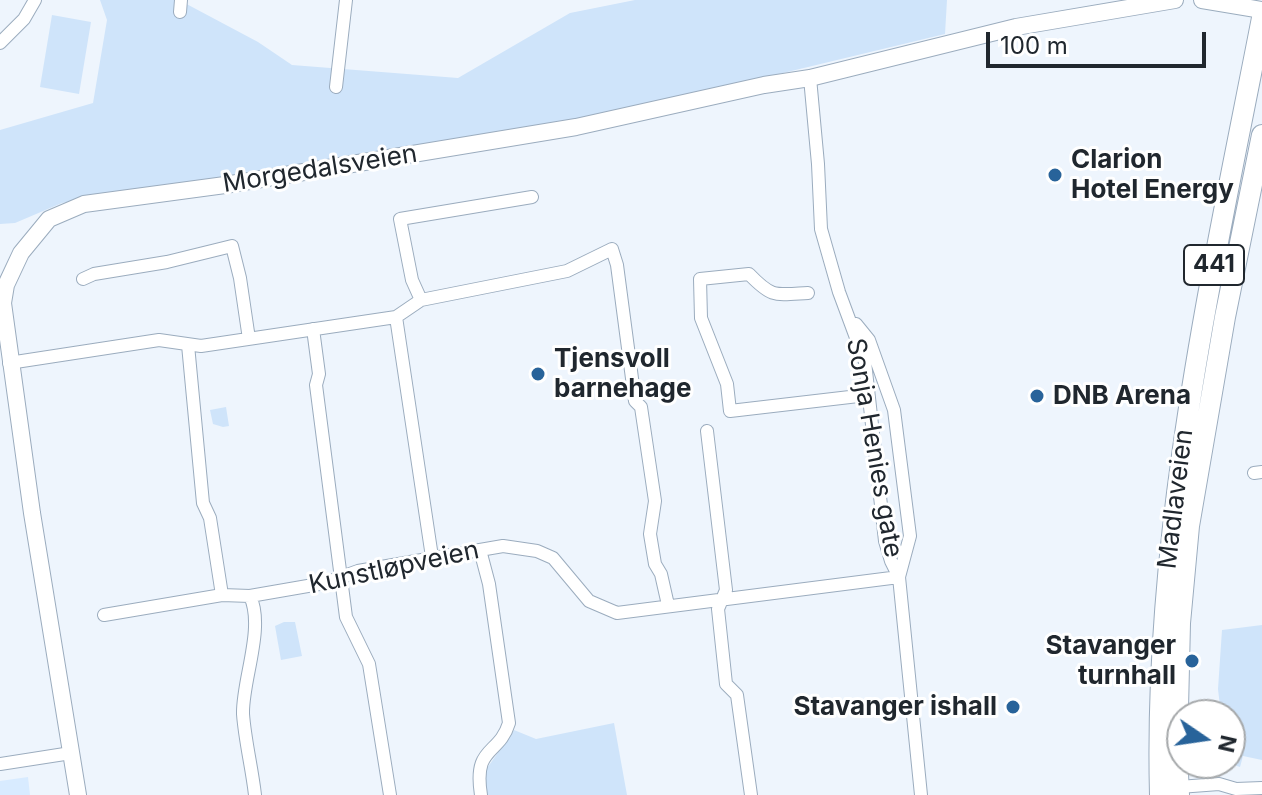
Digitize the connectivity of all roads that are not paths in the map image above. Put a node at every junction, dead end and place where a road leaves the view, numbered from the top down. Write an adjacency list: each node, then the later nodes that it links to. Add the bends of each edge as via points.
1 (35, 0): 7 (street)
2 (346, 0): 9 (street)
3 (1175, 0): 8 (street, Morgedalsveien, via 1016,27)
4 (1202, 0): 5 (street)
5 (1262, 10)
6 (1262, 18): 36 (main road, Madlaveien / 441, via 1193,366 1173,514 1161,655)
7 (0, 43)
8 (810, 78): 16 (street, Sonja Henies gate, via 821,229); 20 (street, Morgedalsveien, via 561,129 60,212 21,253 6,285)
9 (336, 87)
10 (1262, 135): 36 (main road, Madlaveien / 441, via 1189,526)
11 (532, 197): 14 (street, via 400,219)
12 (83, 279): 18 (street, via 232,246)
13 (808, 293): 21 (street, via 767,292 749,274 700,279 701,318 727,384 730,411)
14 (421, 300): 15 (street); 30 (street, via 567,271 612,249 655,501 650,534)
15 (396, 317): 17 (street); 24 (street)
16 (851, 318): 21 (street, Sonja Henies gate, via 865,362); 25 (street, Sonja Henies gate, via 869,340 894,410 910,536)
17 (313, 329): 18 (street); 26 (street)
18 (249, 339): 19 (street)
19 (188, 345): 20 (street, via 159,340); 27 (street, via 203,503)
20 (9, 363): 32 (street, Morgedalsveien)
21 (867, 395): 25 (street, Sonja Henies gate, via 885,541)
22 (707, 431): 29 (street, via 726,590)
23 (480, 550): 24 (street, Kunstløpveien); 30 (street, Kunstløpveien, via 503,546 553,558 589,601 617,613); 40 (street, via 509,723 479,769)
24 (432, 557): 26 (street, Kunstløpveien)
25 (899, 577): 29 (street, Kunstløpveien); 42 (street, Sonja Henies gate)
26 (340, 578): 28 (street, Kunstløpveien); 39 (street, via 346,617 369,664)
27 (222, 595): 28 (street, Kunstløpveien); 31 (street, Kunstløpveien)
28 (250, 596): 38 (street, via 254,637 243,713)
29 (721, 599): 30 (street, Kunstløpveien); 41 (street, via 726,684 737,695)
30 (668, 605)
31 (104, 615)
32 (71, 753): 33 (street); 37 (street, Morgedalsveien)
33 (0, 764)
34 (1262, 788): 35 (street)
35 (1232, 792): 36 (street, via 1219,784)
36 (1173, 793)
37 (78, 795)
38 (255, 795)
39 (390, 795)
40 (481, 795)
41 (751, 795)
42 (921, 795)

